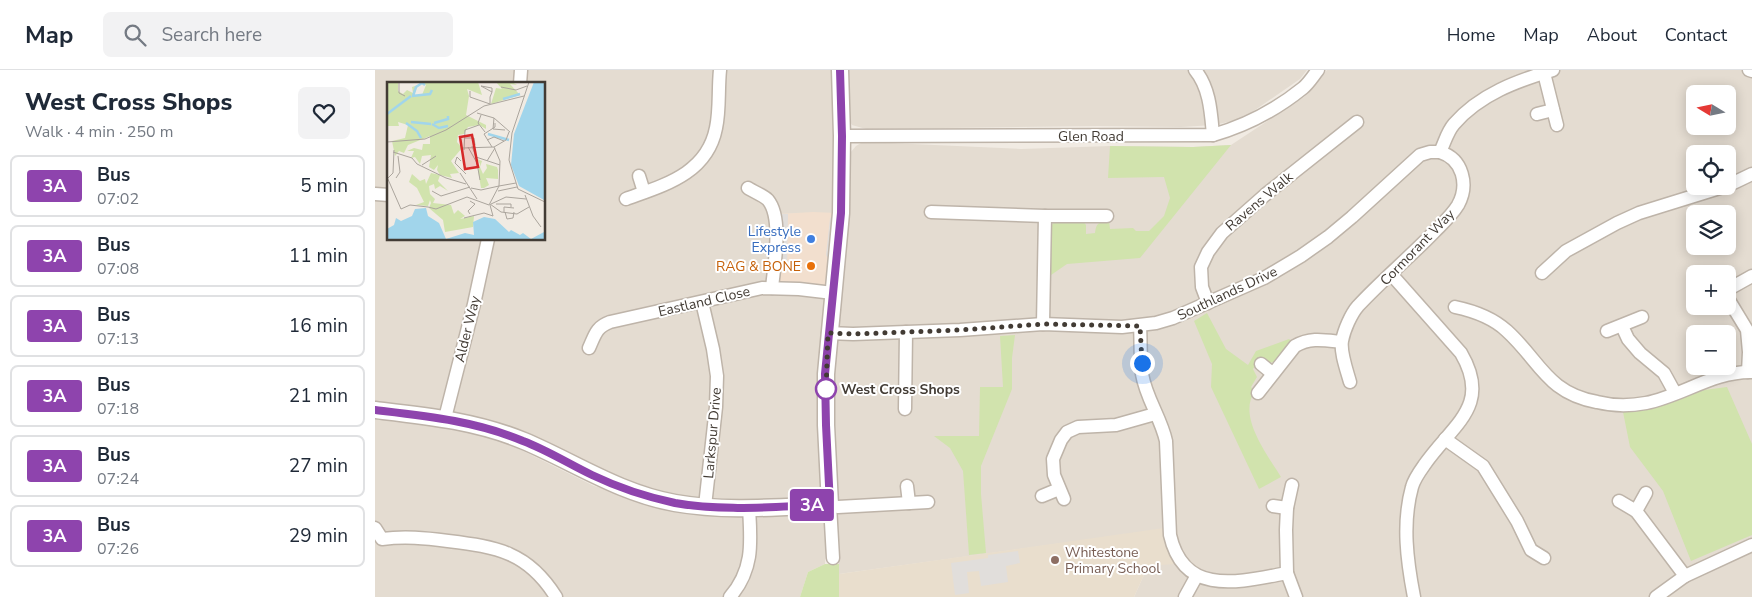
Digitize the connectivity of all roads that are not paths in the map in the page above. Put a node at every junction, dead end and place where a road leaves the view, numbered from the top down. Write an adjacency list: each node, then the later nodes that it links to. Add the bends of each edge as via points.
1 (720, 70): 17 (street, via 716,130 709,147 691,170 659,188)
2 (840, 70): 10 (street)
3 (1195, 70): 11 (street, via 1205,86 1211,108)
4 (1318, 70): 11 (street, Glen Road, via 1304,87 1269,111 1234,130)
5 (1549, 71): 6 (street); 12 (street, via 1489,95 1454,124)
6 (1553, 110): 7 (street); 9 (street)
7 (1537, 114)
8 (1357, 122): 31 (street, Ravens Walk, via 1222,233 1201,267 1202,287)
9 (1557, 125)
10 (842, 136): 11 (street, Glen Road); 29 (street, via 841,213)
11 (1213, 136)
12 (1440, 152): 25 (street, Cormorant Way, via 1454,160 1464,176 1461,198 1447,218); 31 (street, Southlands Drive, via 1420,155 1346,222 1301,256 1264,278)
13 (1752, 174): 15 (street)
14 (639, 176): 17 (street)
15 (1736, 182)
16 (748, 188): 28 (street, via 767,200 775,213)
17 (644, 192): 19 (street)
18 (1702, 195): 24 (street, via 1639,213 1617,223 1566,251)
19 (626, 199)
20 (931, 212): 21 (street)
21 (1045, 216): 22 (street); 35 (street)
22 (1107, 216)
23 (488, 240): 52 (street, Alder Way)
24 (1542, 273)
25 (1391, 274): 41 (street, Cormorant Way, via 1357,308); 53 (street, via 1461,353 1472,378 1468,410)
26 (1752, 276): 27 (street)
27 (1736, 285)
28 (772, 288): 29 (street, Eastland Close); 30 (street, Eastland Close)
29 (833, 293): 40 (street)
30 (702, 302): 42 (street, Eastland Close, via 602,325); 62 (street, Larkspur Drive, via 717,376)
31 (1208, 303): 36 (street, Southlands Drive, via 1173,318)
32 (1455, 307): 48 (street, via 1482,315 1491,326 1513,337 1551,382 1575,396 1622,406 1647,403)
33 (1736, 312): 44 (street, via 1747,330)
34 (1643, 317): 37 (street)
35 (1043, 324): 36 (street, Southlands Drive); 39 (street, Southlands Drive)
36 (1140, 326): 51 (street, via 1142,374)
37 (1621, 326): 38 (street); 48 (street, via 1640,353 1664,372)
38 (1607, 331)
39 (906, 332): 40 (street, Southlands Drive); 50 (street)
40 (828, 333): 61 (street, via 825,374)
41 (1341, 342): 45 (street, via 1303,341); 46 (street, via 1351,365)
42 (589, 348)
43 (1261, 364): 45 (street)
44 (1750, 372): 48 (street, via 1718,377)
45 (1273, 373): 47 (street)
46 (1350, 382)
47 (1257, 393)
48 (1675, 393)
49 (375, 410): 52 (street)
50 (905, 410)
51 (1155, 414): 57 (street, via 1116,425 1077,427 1067,432 1053,459 1054,475 1061,494); 74 (street, via 1166,441 1171,541 1180,561)
52 (445, 418): 62 (street, via 524,441 594,476 632,490 674,502)
53 (1445, 439): 71 (street, via 1483,466 1517,520 1531,550); 79 (street, via 1412,486 1406,537)
54 (1293, 485): 65 (street)
55 (907, 486): 60 (street)
56 (1646, 493): 66 (street)
57 (1042, 496)
58 (1619, 500): 66 (street)
59 (928, 502): 60 (street)
60 (909, 503): 61 (street)
61 (830, 505): 64 (street); 70 (street)
62 (705, 506): 64 (street)
63 (1273, 506): 65 (street)
64 (749, 508): 76 (street, via 751,553 738,588)
65 (1287, 508): 72 (street)
66 (1636, 511): 73 (street)
67 (375, 528): 68 (street)
68 (379, 543): 75 (street, via 403,536 501,550 535,571)
69 (1752, 545): 73 (street)
70 (833, 558)
71 (1545, 558)
72 (1287, 574): 74 (street, via 1226,583 1208,582); 78 (street)
73 (1685, 576): 80 (street)
74 (1196, 577): 77 (street)
75 (556, 597)
76 (729, 597)
77 (1185, 597)
78 (1296, 597)
79 (1414, 597)
80 (1656, 597)

